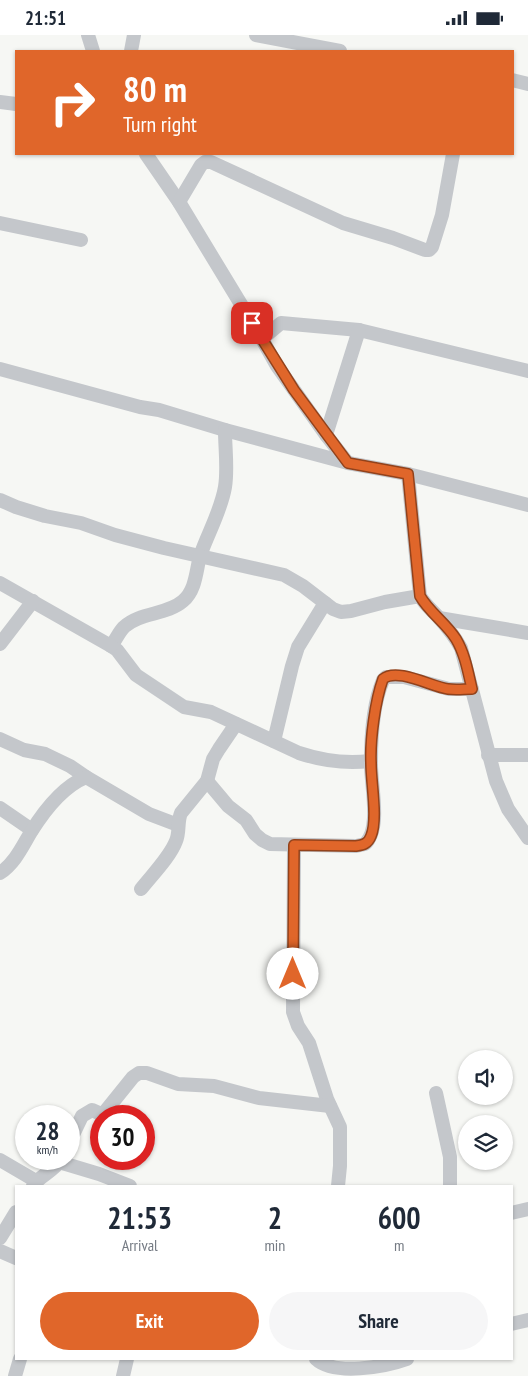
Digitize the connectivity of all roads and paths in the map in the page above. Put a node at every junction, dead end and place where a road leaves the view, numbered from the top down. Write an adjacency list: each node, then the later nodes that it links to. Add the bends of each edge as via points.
1 (88, 35): 4 (street)
2 (134, 35): 5 (street)
3 (256, 35): 6 (street)
4 (93, 50)
5 (131, 50)
6 (335, 50)
7 (514, 80): 8 (street)
8 (528, 84)
9 (0, 102): 10 (street)
10 (15, 104)
11 (147, 155): 13 (street)
12 (453, 155): 13 (street, via 442,215 429,250 343,223 211,162 201,165)
13 (179, 202): 17 (street)
14 (0, 223): 15 (street)
15 (81, 240)
16 (359, 330): 17 (street, via 281,323); 19 (street); 21 (street)
17 (262, 339): 21 (street)
18 (0, 369): 20 (street)
19 (528, 371)
20 (225, 430): 22 (street); 26 (street, via 223,499)
21 (326, 435): 22 (street)
22 (348, 463): 23 (street)
23 (408, 474): 25 (street); 28 (street)
24 (0, 500): 26 (street, via 45,516)
25 (528, 505)
26 (200, 556): 30 (street, via 284,575); 34 (street, via 194,583 182,602 124,627)
27 (0, 583): 29 (street)
28 (420, 596): 30 (street, via 341,612); 31 (street)
29 (33, 601): 33 (street); 34 (street)
30 (324, 603): 38 (street, via 298,647)
31 (439, 618): 32 (street); 35 (street, via 461,648)
32 (528, 633)
33 (0, 644)
34 (111, 646): 36 (street, via 136,675 184,707 211,712)
35 (472, 689): 39 (street); 41 (street, via 449,689 404,677 383,679 375,713)
36 (236, 724): 38 (street); 43 (street, via 216,754)
37 (0, 739): 42 (street, via 53,758)
38 (274, 741): 41 (street, via 325,761)
39 (488, 755): 40 (street); 47 (street, via 508,809)
40 (528, 755)
41 (370, 761): 48 (street, via 374,815 372,835 368,841 356,846)
42 (86, 777): 45 (street, via 149,814); 46 (street, via 57,798)
43 (207, 781): 45 (street, via 181,813); 48 (street, via 228,806 246,819 262,840 270,844)
44 (0, 808): 46 (street)
45 (178, 825): 50 (street, via 173,848)
46 (32, 830): 49 (street, via 16,857)
47 (528, 838)
48 (294, 845): 52 (street, via 293,1011 309,1043)
49 (0, 873)
50 (141, 889)
51 (436, 1093): 60 (street, via 450,1157)
52 (330, 1106): 53 (street, via 259,1098 214,1086 178,1084 139,1073 104,1113 92,1110); 59 (street, via 340,1127)
53 (80, 1120)
54 (0, 1160): 57 (street)
55 (80, 1169): 58 (street)
56 (51, 1170): 57 (street)
57 (34, 1184)
58 (127, 1185)
59 (338, 1185)
60 (450, 1185)
61 (528, 1209): 62 (street)
62 (513, 1213)
63 (15, 1214): 64 (street)
64 (0, 1238)
65 (0, 1251): 66 (street)
66 (15, 1257)
67 (528, 1320): 68 (street)
68 (513, 1324)
69 (20, 1360): 73 (street)
70 (127, 1360): 74 (street)
71 (317, 1360): 72 (street, via 325,1366 350,1370)
72 (403, 1360)
73 (15, 1376)
74 (124, 1376)

